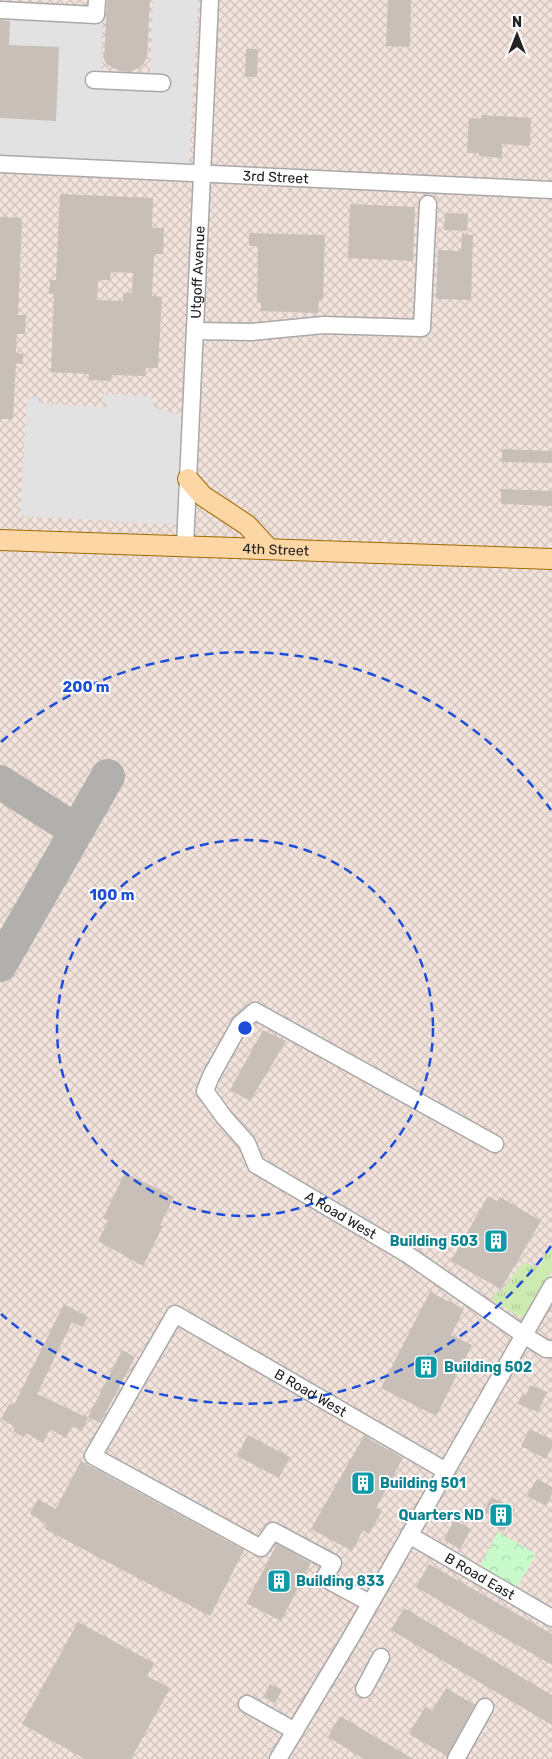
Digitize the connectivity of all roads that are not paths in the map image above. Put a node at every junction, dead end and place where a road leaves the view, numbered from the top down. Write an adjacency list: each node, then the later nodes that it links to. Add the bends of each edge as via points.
1 (97, 0): 3 (street, via 96,16)
2 (210, 0): 7 (street, Utgoff Avenue)
3 (0, 10)
4 (94, 80): 5 (street)
5 (162, 83)
6 (0, 164): 7 (street, 3rd Street)
7 (202, 173): 8 (street, 3rd Street); 10 (street, Utgoff Avenue)
8 (552, 190)
9 (428, 204): 10 (street, via 422,328 324,325 252,332)
10 (195, 331): 11 (street, Utgoff Avenue)
11 (188, 479): 13 (street, Utgoff Avenue); 14 (main road, via 203,496 247,525)
12 (0, 540): 13 (main road, 4th Street)
13 (185, 546): 14 (main road, 4th Street)
14 (269, 549): 15 (main road, 4th Street)
15 (552, 559)
16 (495, 1144): 18 (street, A Road West, via 255,1011 240,1024 205,1091 247,1143 256,1165 418,1261)
17 (552, 1286): 18 (street)
18 (524, 1335): 19 (street, A Road West, via 546,1349); 20 (street)
19 (552, 1349)
20 (446, 1471): 21 (street); 22 (street, B Road West, via 175,1314 93,1456 261,1548 273,1531 333,1563 324,1578)
21 (409, 1536): 22 (street); 23 (street, B Road East)
22 (370, 1604): 28 (street)
23 (552, 1618)
24 (381, 1657): 25 (street)
25 (364, 1689)
26 (247, 1704): 28 (street)
27 (485, 1707): 30 (street)
28 (295, 1731): 29 (street)
29 (278, 1759)
30 (456, 1759)

